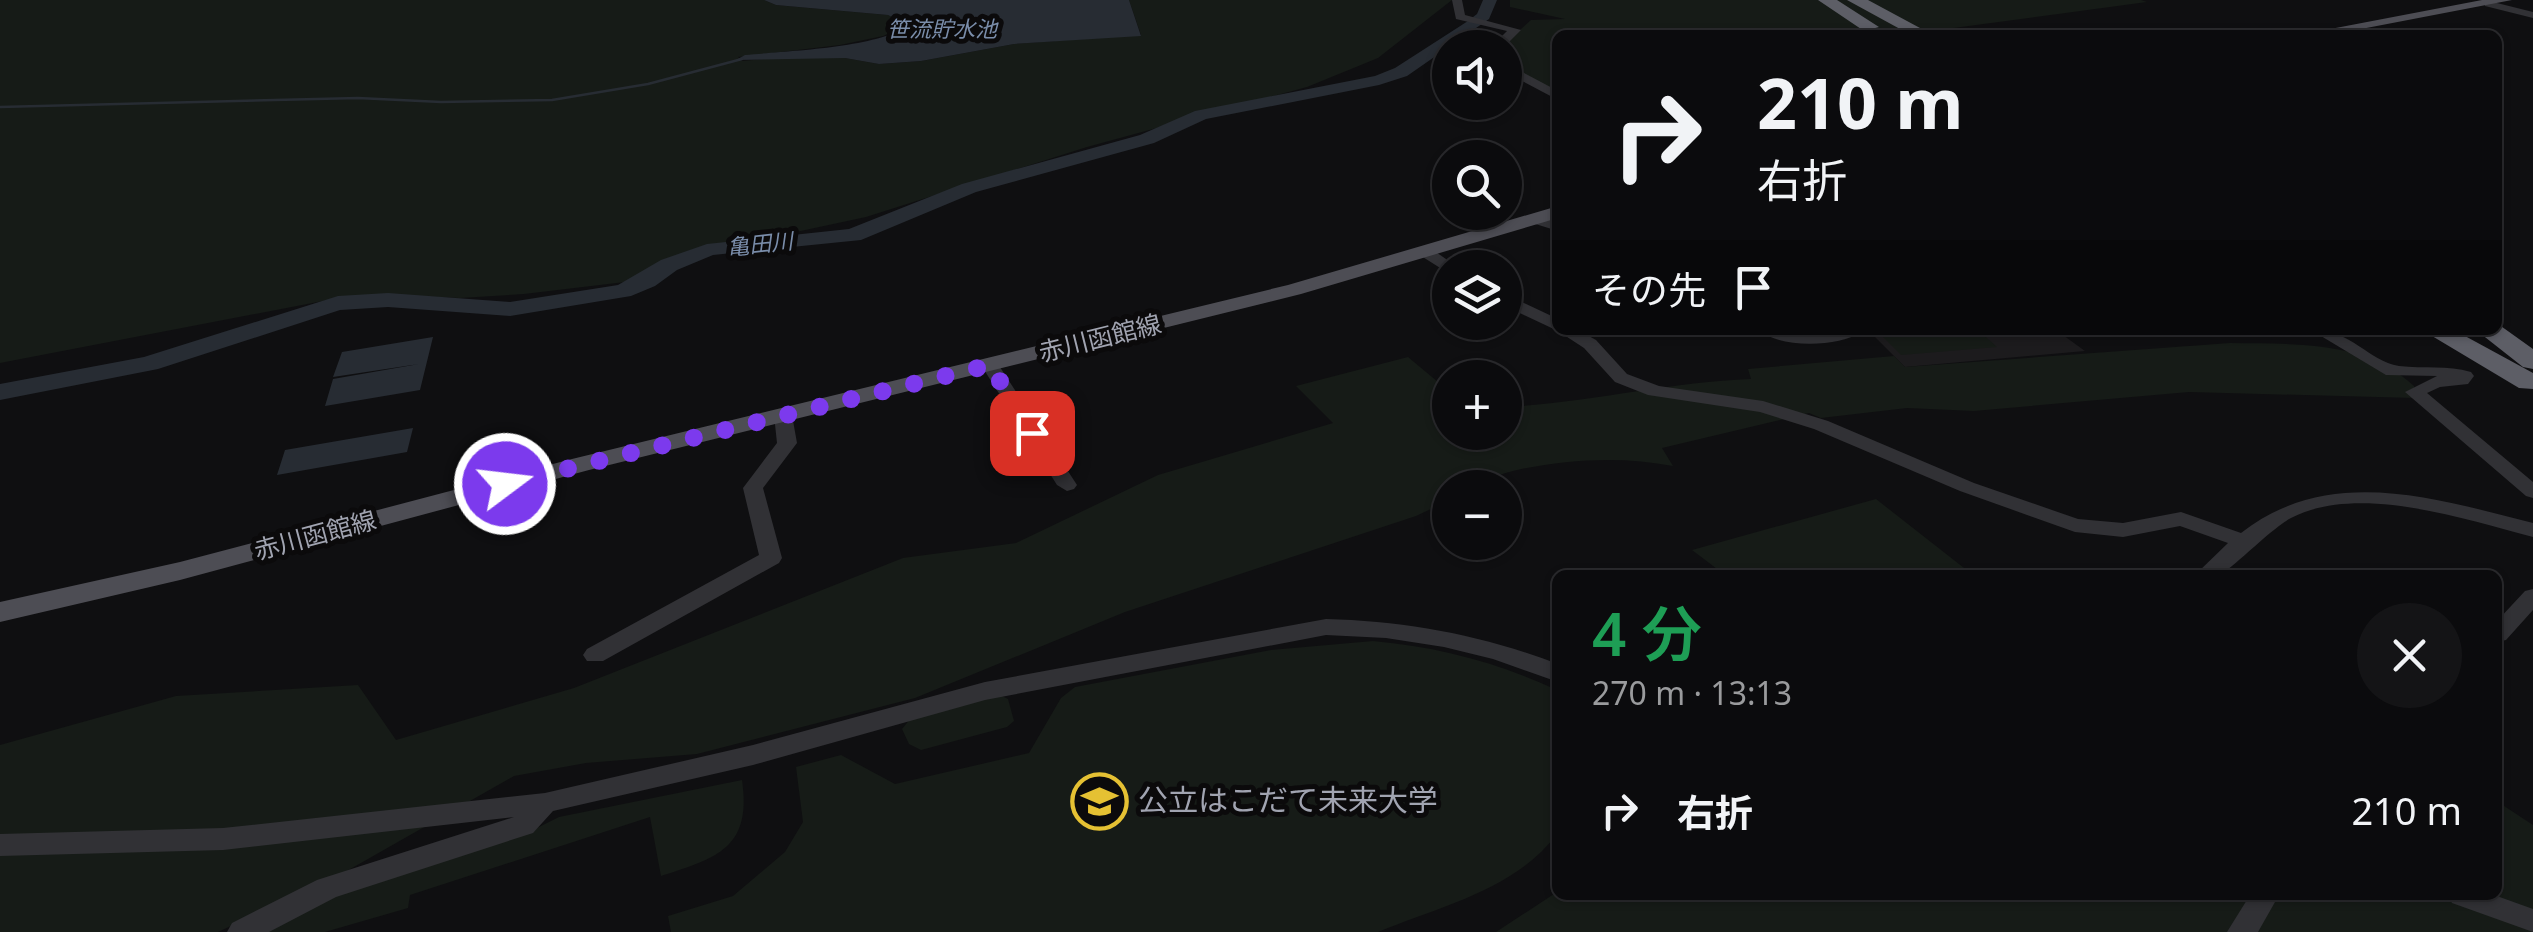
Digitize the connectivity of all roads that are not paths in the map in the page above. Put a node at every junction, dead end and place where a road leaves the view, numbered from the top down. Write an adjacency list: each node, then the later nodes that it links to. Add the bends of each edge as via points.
1 (1456, 0): 9 (street, via 1458,15)
2 (1814, 0): 10 (highway)
3 (1826, 0): 11 (highway)
4 (1840, 0): 12 (highway)
5 (1855, 0): 13 (highway)
6 (2505, 0): 7 (main road)
7 (2489, 4): 8 (street); 14 (main road)
8 (2533, 15)
9 (1515, 30)
10 (1860, 30)
11 (1877, 30)
12 (1895, 30)
13 (1914, 30)
14 (2336, 30)
15 (1522, 76): 16 (street)
16 (1552, 93)
17 (1550, 219): 18 (main road, 赤川函館線)
18 (1424, 252): 19 (street); 30 (main road, 赤川函館線)
19 (1432, 257)
20 (1522, 308): 21 (street)
21 (1552, 323)
22 (1575, 335): 36 (street, via 1621,378 1655,391 1763,407 1821,425 2074,525 2123,530 2181,519)
23 (1774, 335): 24 (street)
24 (1820, 335)
25 (2329, 335): 34 (street, via 2392,370 2465,376 2414,392)
26 (2446, 335): 31 (highway)
27 (2460, 335): 31 (highway)
28 (2483, 335): 31 (highway)
29 (2495, 335): 31 (highway)
30 (990, 365): 32 (main road, 赤川函館線); 33 (street)
31 (2532, 373)
32 (782, 414): 39 (main road, 赤川函館線); 41 (street, via 787,443 752,488 771,558)
33 (1067, 484)
34 (2533, 492)
35 (2533, 530): 36 (street, via 2348,498 2299,507)
36 (2245, 542): 37 (street)
37 (2212, 570)
38 (2533, 596): 40 (street)
39 (0, 612)
40 (2502, 630)
41 (595, 655)
42 (1552, 672): 43 (street, via 1470,641 1326,627 985,691)
43 (545, 803): 44 (street, via 223,840); 48 (street, via 524,825 328,888)
44 (0, 846)
45 (2262, 900): 49 (street)
46 (2475, 900): 47 (street)
47 (2533, 922)
48 (242, 932)
49 (2242, 932)

